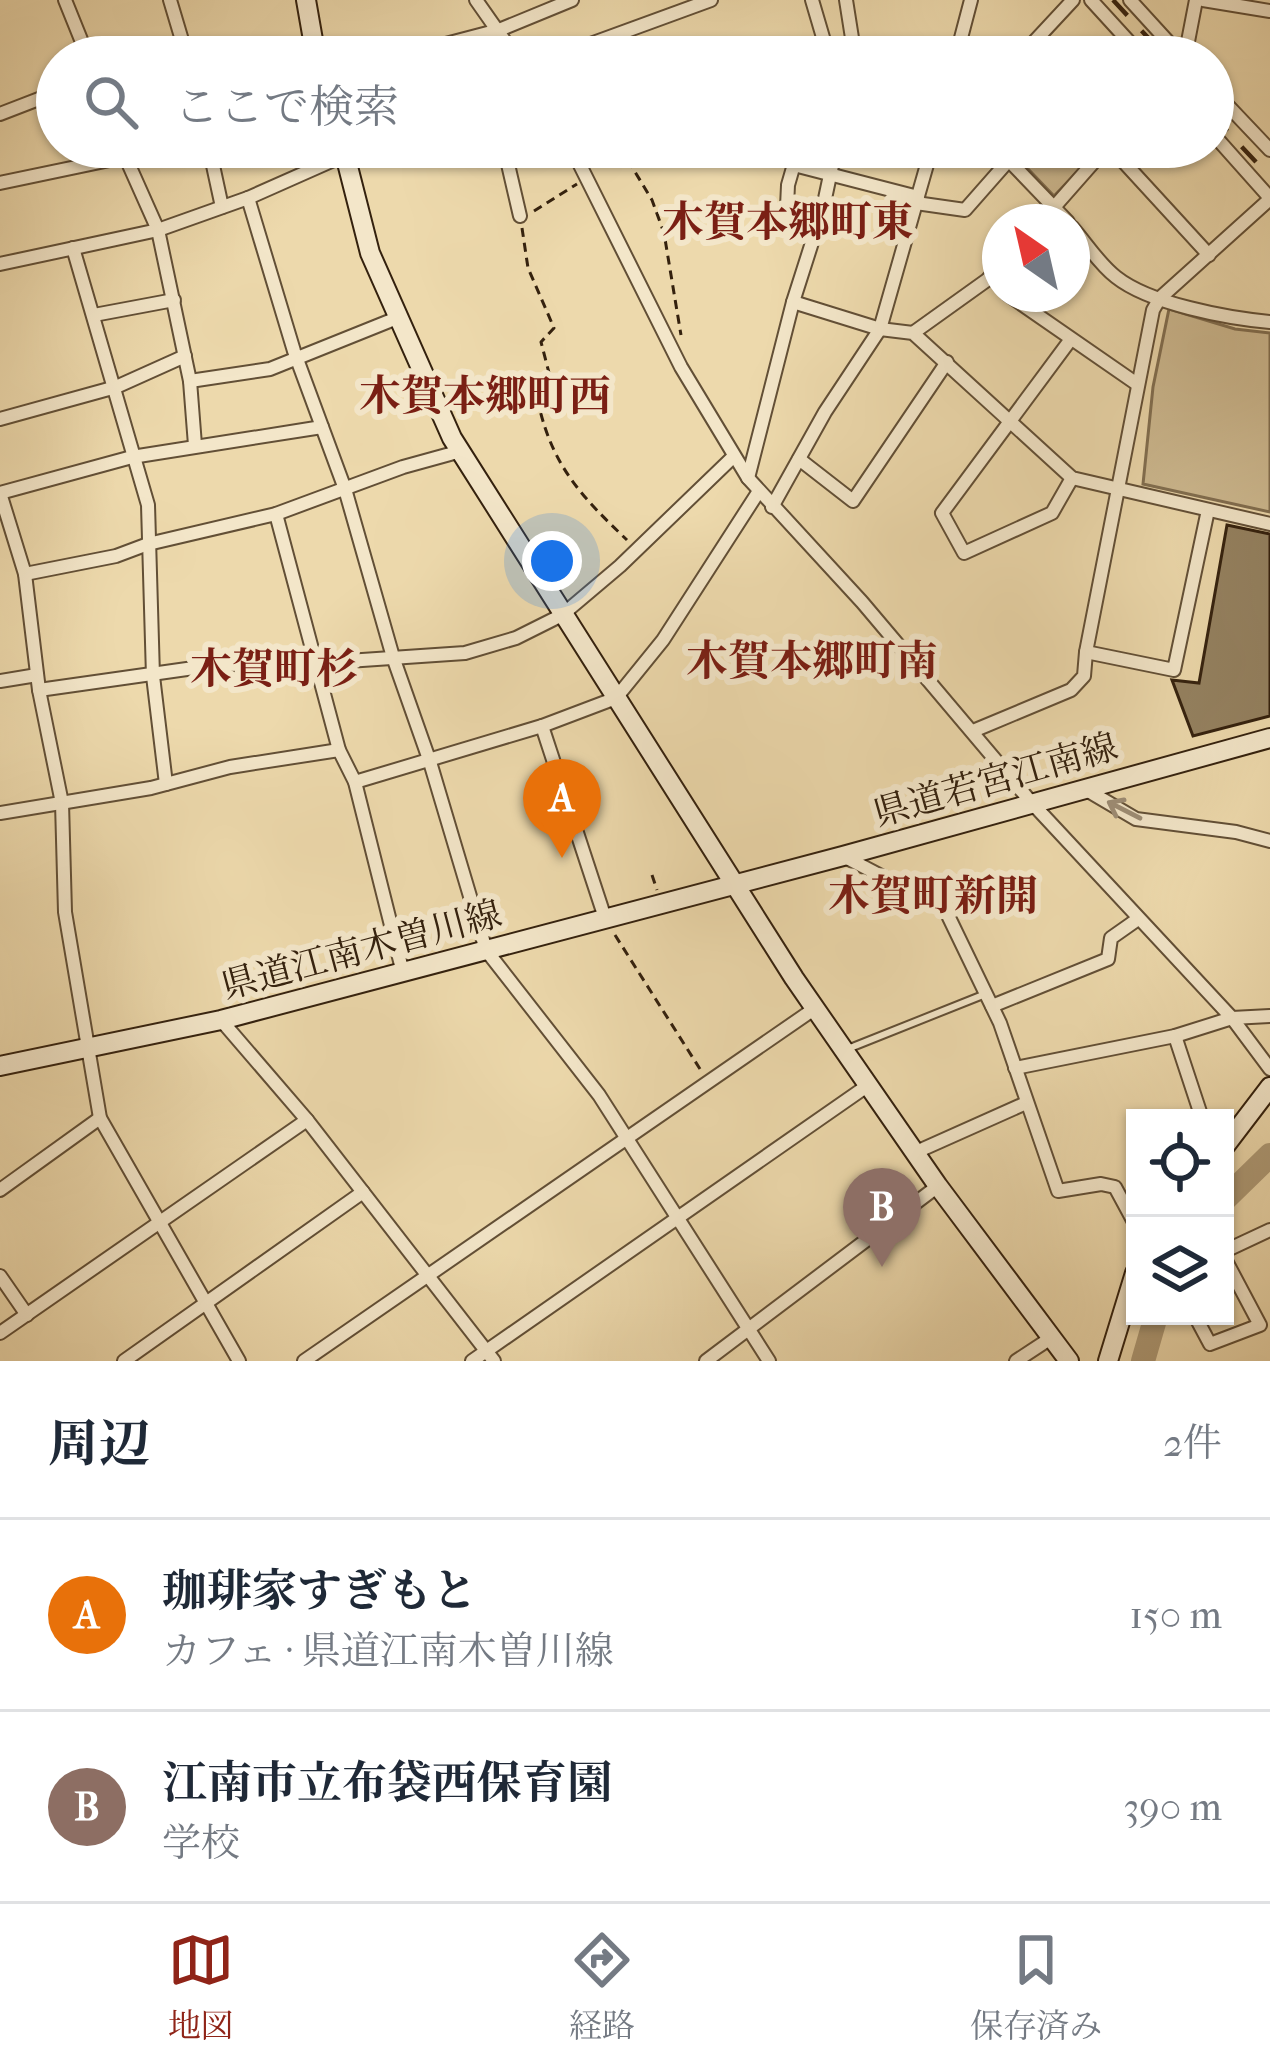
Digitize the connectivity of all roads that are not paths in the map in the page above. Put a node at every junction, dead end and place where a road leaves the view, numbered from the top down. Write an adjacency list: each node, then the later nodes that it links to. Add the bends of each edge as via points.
1 (64, 0): 16 (street)
2 (170, 0): 17 (street)
3 (306, 0): 18 (street)
4 (476, 0): 15 (street)
5 (572, 0): 15 (street)
6 (711, 0): 21 (street)
7 (812, 0): 22 (street)
8 (845, 0): 23 (street)
9 (971, 0): 24 (street)
10 (1072, 0): 25 (street)
11 (1091, 0): 26 (street)
12 (1130, 0): 27 (street)
13 (1200, 0): 14 (street); 28 (street)
14 (1270, 11)
15 (499, 30): 19 (street); 20 (street)
16 (79, 36)
17 (181, 36)
18 (312, 36)
19 (483, 36)
20 (503, 36)
21 (612, 36)
22 (821, 36)
23 (849, 36)
24 (962, 36)
25 (1040, 36)
26 (1124, 36)
27 (1164, 36)
28 (1190, 36)
29 (36, 100): 31 (street)
30 (1234, 112): 32 (street)
31 (0, 114)
32 (1270, 150)
33 (1234, 158): 52 (street)
34 (60, 168): 50 (street)
35 (130, 168): 59 (street)
36 (214, 168): 56 (street)
37 (309, 168): 51 (street)
38 (348, 168): 70 (street)
39 (509, 168): 57 (street)
40 (584, 168): 87 (street)
41 (793, 168): 58 (street)
42 (806, 168): 49 (street)
43 (831, 168): 49 (street)
44 (926, 168): 53 (street)
45 (1004, 168): 53 (street, via 965,210)
46 (1018, 168): 54 (street)
47 (1090, 168): 55 (street)
48 (1128, 168): 62 (street)
49 (830, 174): 53 (street); 67 (street)
50 (0, 183)
51 (248, 198): 56 (street); 76 (street)
52 (1270, 198): 62 (street)
53 (917, 200): 72 (street)
54 (1052, 204)
55 (1058, 204)
56 (222, 207): 59 (street)
57 (520, 216)
58 (786, 228)
59 (158, 230): 61 (street); 66 (street)
60 (1090, 247): 65 (street, via 1117,278)
61 (73, 248): 63 (street); 69 (street)
62 (1209, 255): 65 (street)
63 (0, 264)
64 (982, 296): 73 (street)
65 (1160, 298): 71 (street); 79 (street)
66 (174, 300): 69 (street); 75 (street)
67 (793, 302): 72 (street); 89 (street)
68 (1032, 312): 74 (street)
69 (94, 315): 80 (street)
70 (397, 318): 76 (street); 85 (street)
71 (1270, 322)
72 (880, 329): 73 (street); 88 (street)
73 (913, 333): 77 (street)
74 (1071, 339): 79 (street); 82 (street)
75 (185, 356): 78 (street); 80 (street)
76 (296, 358): 78 (street); 83 (street)
77 (946, 362): 82 (street); 88 (street, via 853,501)
78 (190, 382): 84 (street)
79 (1137, 384): 93 (street)
80 (116, 388): 81 (street); 86 (street)
81 (0, 419)
82 (1007, 422): 90 (street); 90 (street, via 942,513 964,553 1052,513)
83 (322, 427): 84 (street); 91 (street)
84 (195, 445): 86 (street)
85 (461, 452): 91 (street); 101 (street)
86 (136, 456): 94 (street); 99 (street)
87 (733, 457): 89 (street); 101 (street)
88 (799, 459): 95 (street)
89 (748, 478): 92 (street)
90 (1072, 478): 93 (street)
91 (345, 489): 97 (street); 103 (street)
92 (759, 491): 95 (street); 108 (street)
93 (1118, 491): 96 (street); 102 (street)
94 (0, 493): 100 (street)
95 (772, 507): 110 (street)
96 (1208, 510): 98 (street); 102 (street, via 1174,670)
97 (276, 514): 99 (street); 104 (street)
98 (1270, 524)
99 (148, 544): 100 (street); 105 (street)
100 (25, 574): 107 (street)
101 (562, 615): 103 (street, via 465,653); 108 (street)
102 (1086, 652): 110 (street, via 1084,676 1071,690)
103 (393, 657): 104 (street); 113 (street)
104 (318, 663): 105 (street, via 214,665); 112 (street)
105 (153, 676): 107 (street); 115 (street)
106 (0, 681): 107 (street)
107 (38, 682): 118 (street)
108 (616, 698): 109 (street); 122 (street)
109 (542, 726): 113 (street); 123 (street)
110 (973, 731): 117 (street)
111 (1270, 738): 116 (street, 県道若宮江南線)
112 (338, 750): 114 (street); 115 (street)
113 (430, 762): 114 (street); 125 (street)
114 (355, 782): 126 (street)
115 (166, 784): 118 (street)
116 (1084, 788): 117 (street, 県道若宮江南線); 120 (street, one-way to 116, via 1136,819)
117 (1030, 802): 121 (street, 県道若宮江南線); 124 (street)
118 (62, 803): 119 (street); 133 (street, via 65,912)
119 (0, 813)
120 (1270, 841)
121 (843, 856): 122 (street, 県道若宮江南線); 127 (street, via 942,902)
122 (736, 883): 123 (street, 県道江南木曽川線); 128 (street)
123 (605, 918): 125 (street, 県道江南木曽川線)
124 (1138, 919): 127 (street, via 1111,938 1108,959); 130 (street)
125 (486, 950): 126 (street, 県道江南木曽川線); 145 (street)
126 (403, 973): 131 (street, 県道江南木曽川線)
127 (990, 1000): 134 (lane); 136 (street)
128 (814, 1009): 134 (street); 145 (street)
129 (1270, 1016): 130 (street)
130 (1232, 1018): 132 (street); 137 (street)
131 (220, 1020): 133 (street, 県道江南木曽川線); 143 (street)
132 (1175, 1036): 136 (street); 141 (street)
133 (88, 1049): 135 (street, 県道江南木曽川線); 142 (street)
134 (843, 1051): 138 (street)
135 (0, 1066)
136 (1015, 1067): 140 (street)
137 (1270, 1069)
138 (867, 1086): 146 (street); 150 (street)
139 (1270, 1087): 144 (street)
140 (1026, 1103): 146 (street); 151 (street, via 1058,1191 1115,1187)
141 (1199, 1109)
142 (100, 1118): 148 (street); 152 (street)
143 (307, 1120): 149 (street); 152 (street)
144 (1234, 1136)
145 (626, 1138): 150 (street); 156 (street)
146 (914, 1153): 147 (street)
147 (938, 1186): 162 (street); 164 (street)
148 (0, 1190)
149 (363, 1192): 156 (street); 158 (street)
150 (677, 1217): 162 (street); 165 (street)
151 (1131, 1217)
152 (159, 1224): 158 (street); 160 (street)
153 (1270, 1231): 154 (street)
154 (1234, 1250)
155 (1234, 1272): 161 (street, via 1261,1325 1210,1344)
156 (428, 1275): 165 (street); 168 (street)
157 (0, 1276): 160 (street)
158 (206, 1303): 166 (street); 167 (street)
159 (1126, 1303): 174 (street)
160 (27, 1315): 163 (street)
161 (1200, 1325)
162 (748, 1330): 170 (street); 171 (street)
163 (0, 1333)
164 (1052, 1338): 172 (street); 173 (street)
165 (490, 1356): 169 (street)
166 (124, 1361)
167 (239, 1361)
168 (304, 1361)
169 (472, 1361)
170 (706, 1361)
171 (769, 1361)
172 (1016, 1361)
173 (1069, 1361)
174 (1108, 1361)

